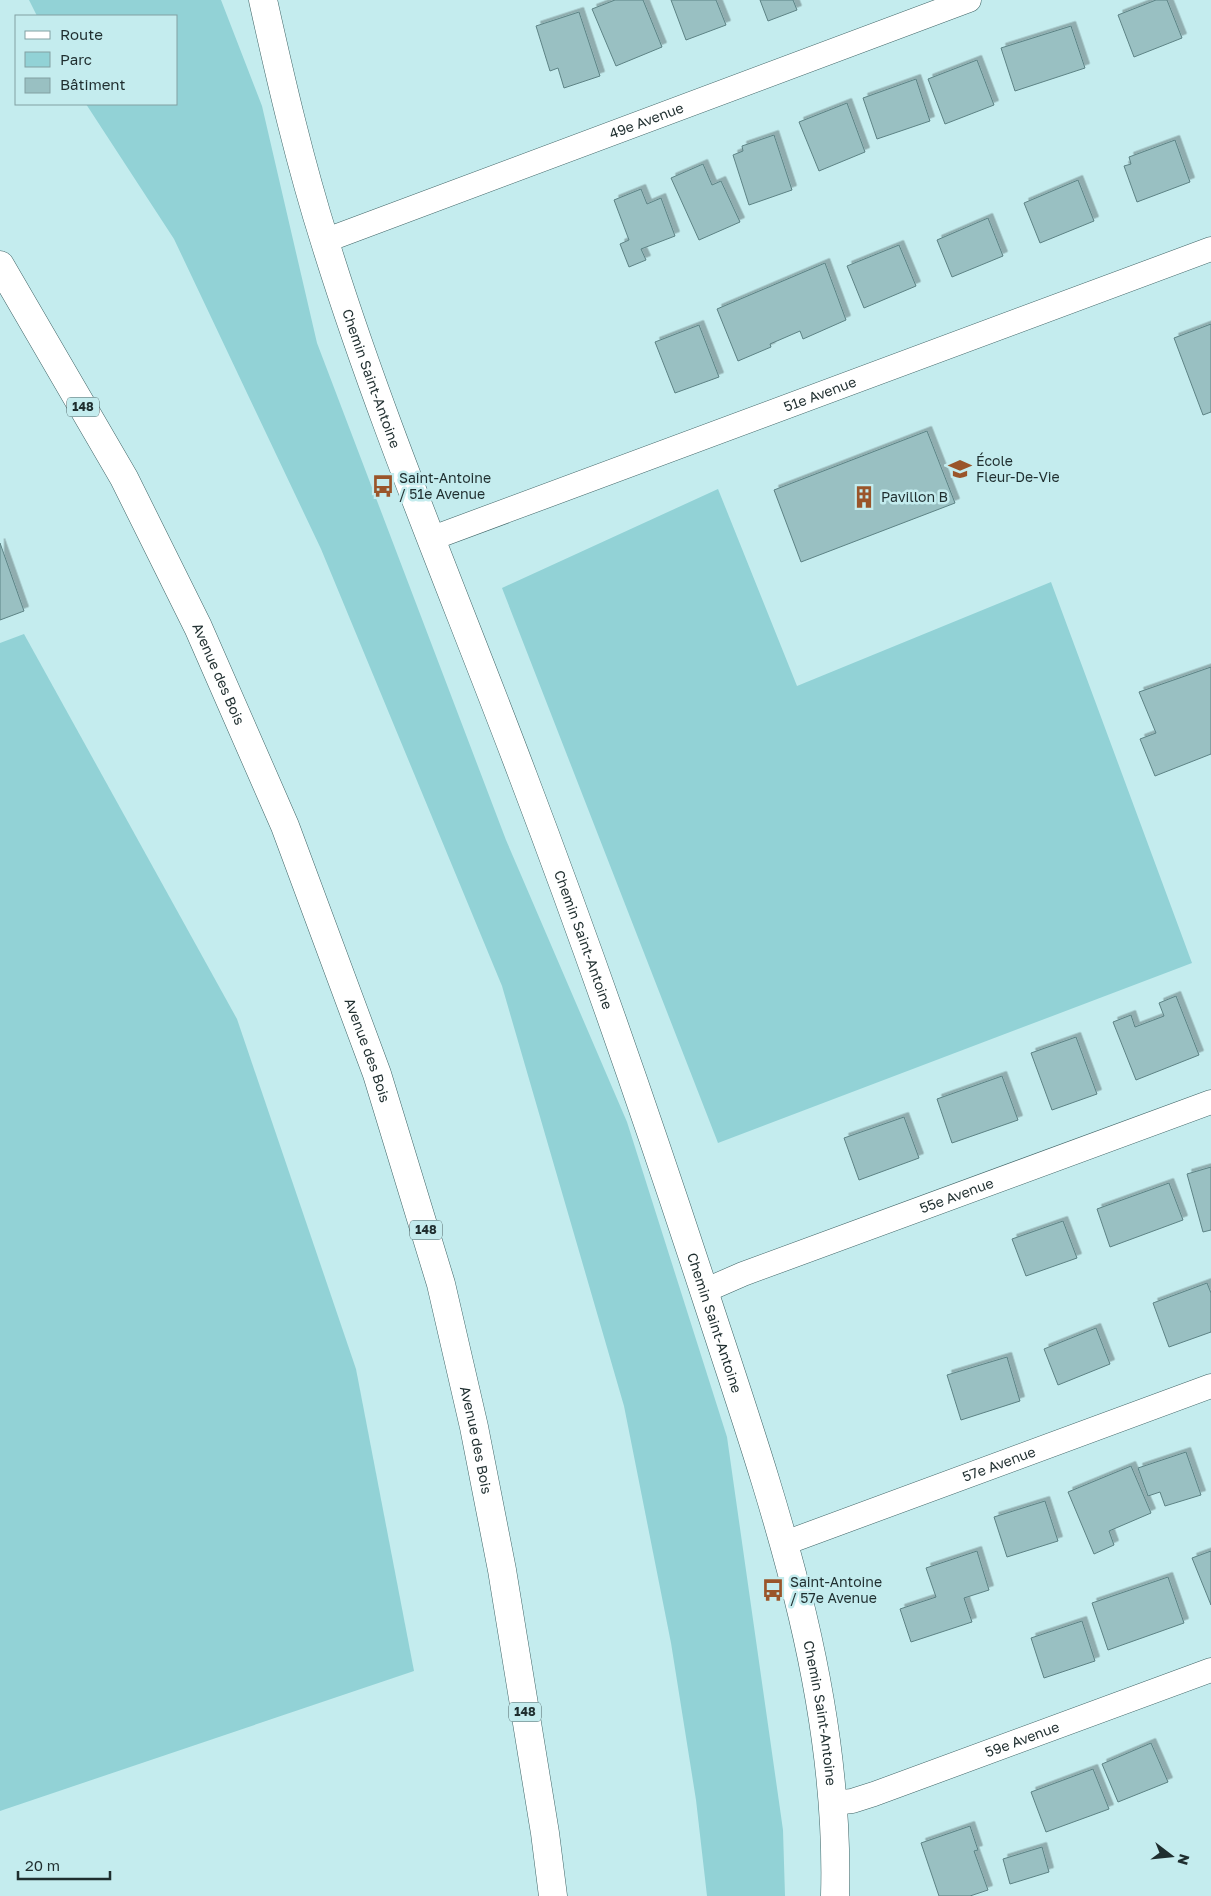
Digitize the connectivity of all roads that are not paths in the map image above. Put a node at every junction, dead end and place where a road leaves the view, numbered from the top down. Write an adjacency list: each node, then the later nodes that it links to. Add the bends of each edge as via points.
1 (263, 0): 3 (street, Chemin Saint-Antoine)
2 (969, 0): 3 (street, 49e Avenue)
3 (324, 241): 6 (street, Chemin Saint-Antoine)
4 (1211, 250): 6 (street, 51e Avenue)
5 (0, 265): 13 (street, Avenue des Bois / 148, via 124,478 198,627 285,826 377,1074 441,1284 474,1427 502,1570 545,1833)
6 (430, 539): 8 (street, Chemin Saint-Antoine, via 565,890 657,1145)
7 (1211, 1102): 8 (street, 55e Avenue, via 753,1270)
8 (704, 1291): 10 (street, Chemin Saint-Antoine)
9 (1211, 1386): 10 (street, 57e Avenue)
10 (785, 1543): 12 (street, Chemin Saint-Antoine, via 825,1726)
11 (1211, 1670): 12 (street, 59e Avenue, via 874,1794)
12 (833, 1803): 14 (street, Chemin Saint-Antoine)
13 (552, 1896)
14 (835, 1896)

